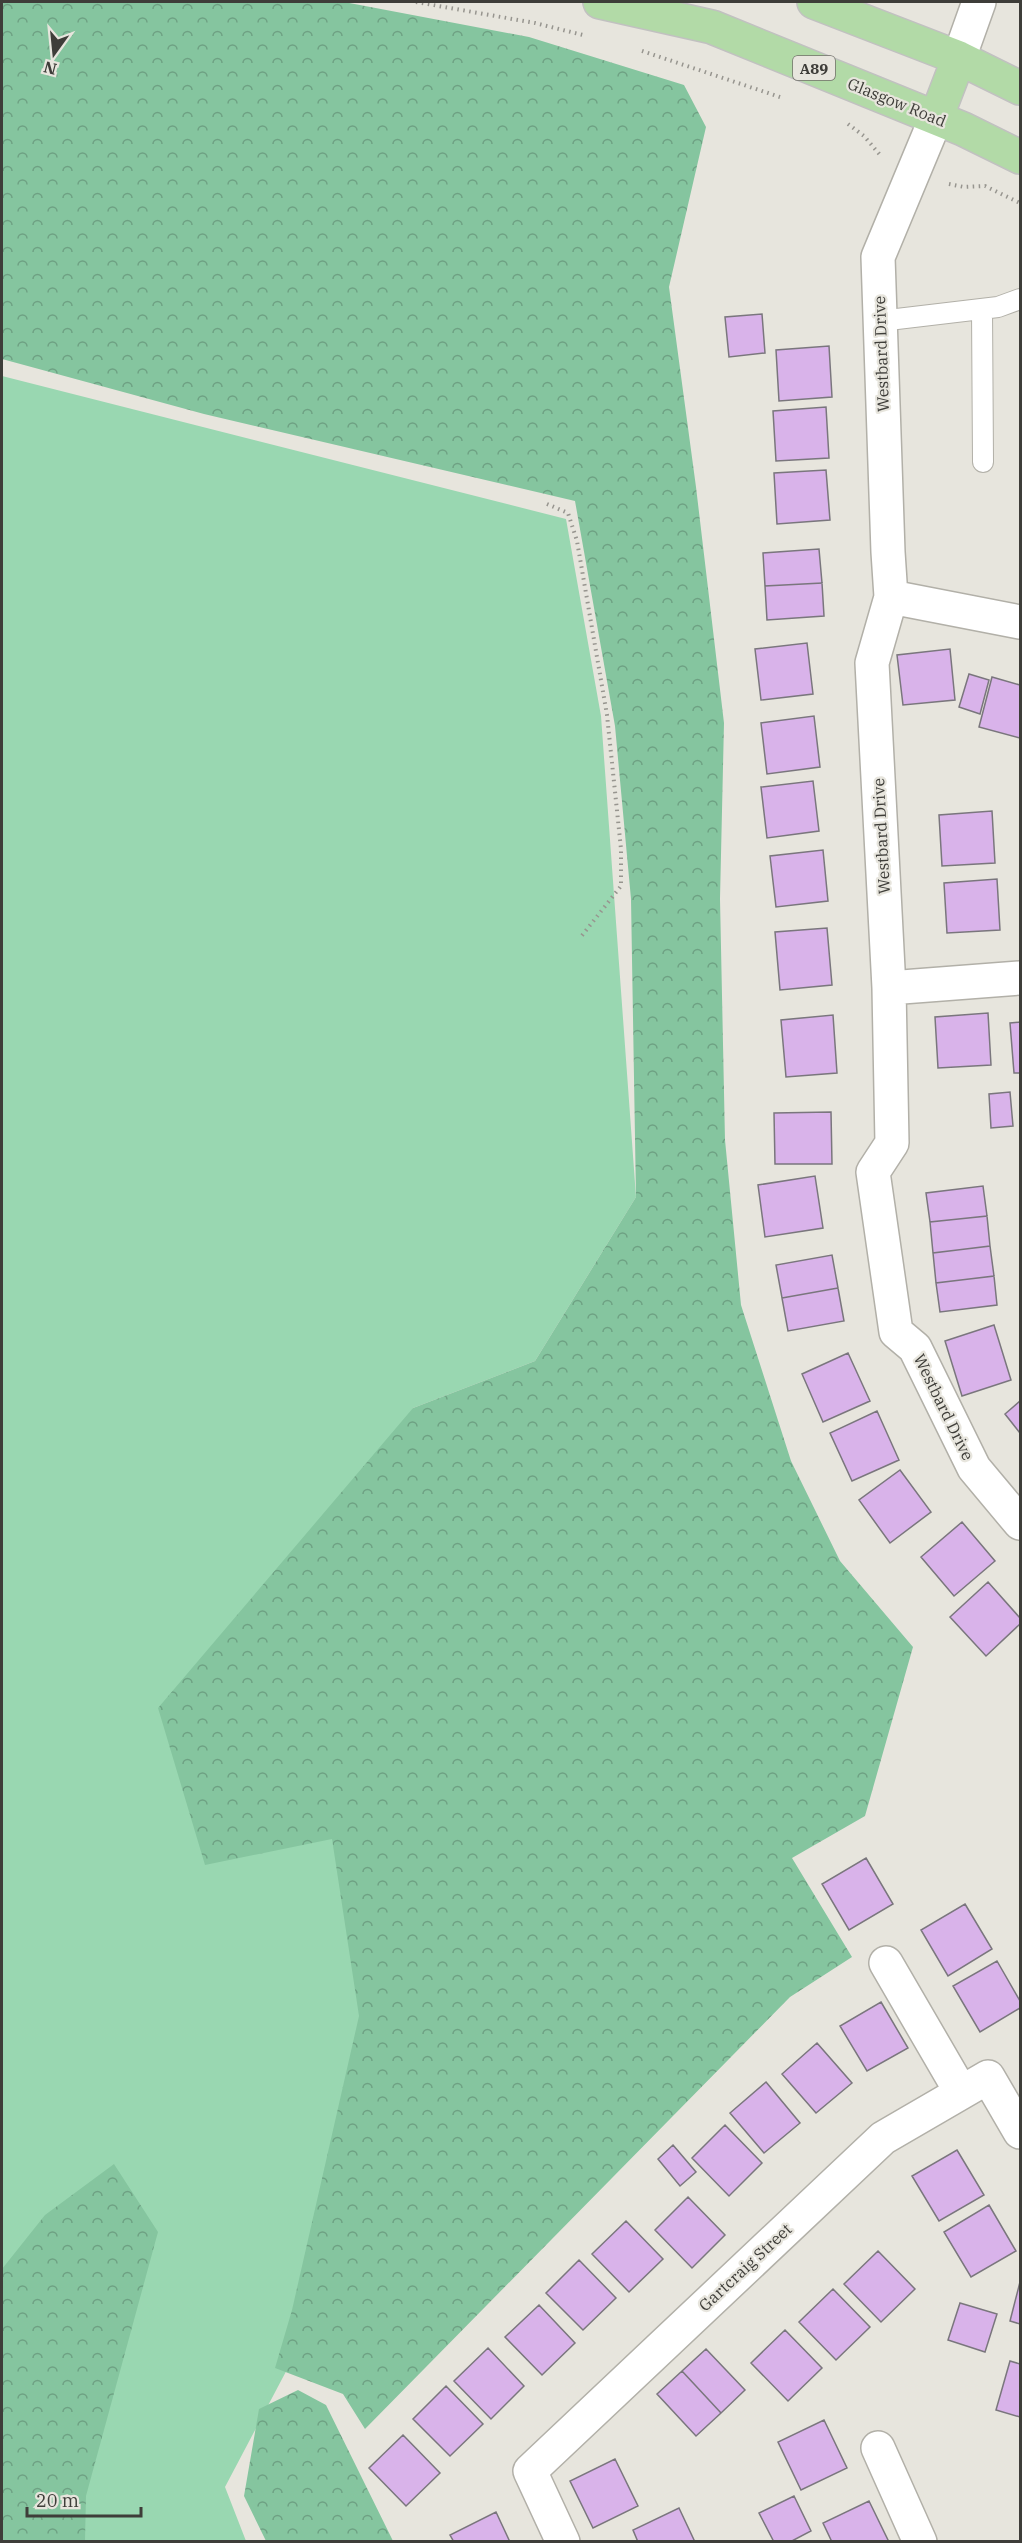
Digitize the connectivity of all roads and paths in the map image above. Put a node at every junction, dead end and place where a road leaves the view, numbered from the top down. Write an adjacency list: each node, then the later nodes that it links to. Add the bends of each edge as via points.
1 (416, 2): 5 (path, via 535,23)
2 (600, 2): 10 (main road, Glasgow Road / A89, via 712,27)
3 (814, 2): 7 (main road)
4 (979, 2): 7 (street)
5 (593, 38)
6 (639, 50): 9 (path)
7 (959, 58): 8 (main road); 10 (main road)
8 (1020, 88)
9 (789, 100)
10 (936, 118): 12 (main road, Glasgow Road / A89); 13 (street, Westbard Drive)
11 (843, 120): 13 (path, via 864,136 878,155)
12 (1020, 157)
13 (914, 171): 14 (path, via 964,187 985,186); 17 (street, Westbard Drive, via 878,257)
14 (1020, 203)
15 (1020, 298): 16 (lane)
16 (982, 309): 17 (lane); 18 (lane)
17 (880, 321): 20 (street, Westbard Drive)
18 (984, 462)
19 (547, 504): 22 (path, via 568,513 577,541 607,715 621,849 621,886)
20 (891, 597): 21 (street); 24 (street, Westbard Drive, via 872,663)
21 (1020, 622)
22 (580, 938)
23 (1020, 978): 24 (street)
24 (889, 988): 25 (street, Westbard Drive, via 892,1143 873,1172 896,1332 915,1348 974,1468)
25 (1020, 1520)
26 (886, 1963): 27 (street)
27 (961, 2092): 28 (street, Gartcraig Street, via 988,2077); 30 (street, Gartcraig Street, via 883,2138 530,2471)
28 (1020, 2132)
29 (878, 2448): 31 (street)
30 (562, 2541)
31 (920, 2541)

